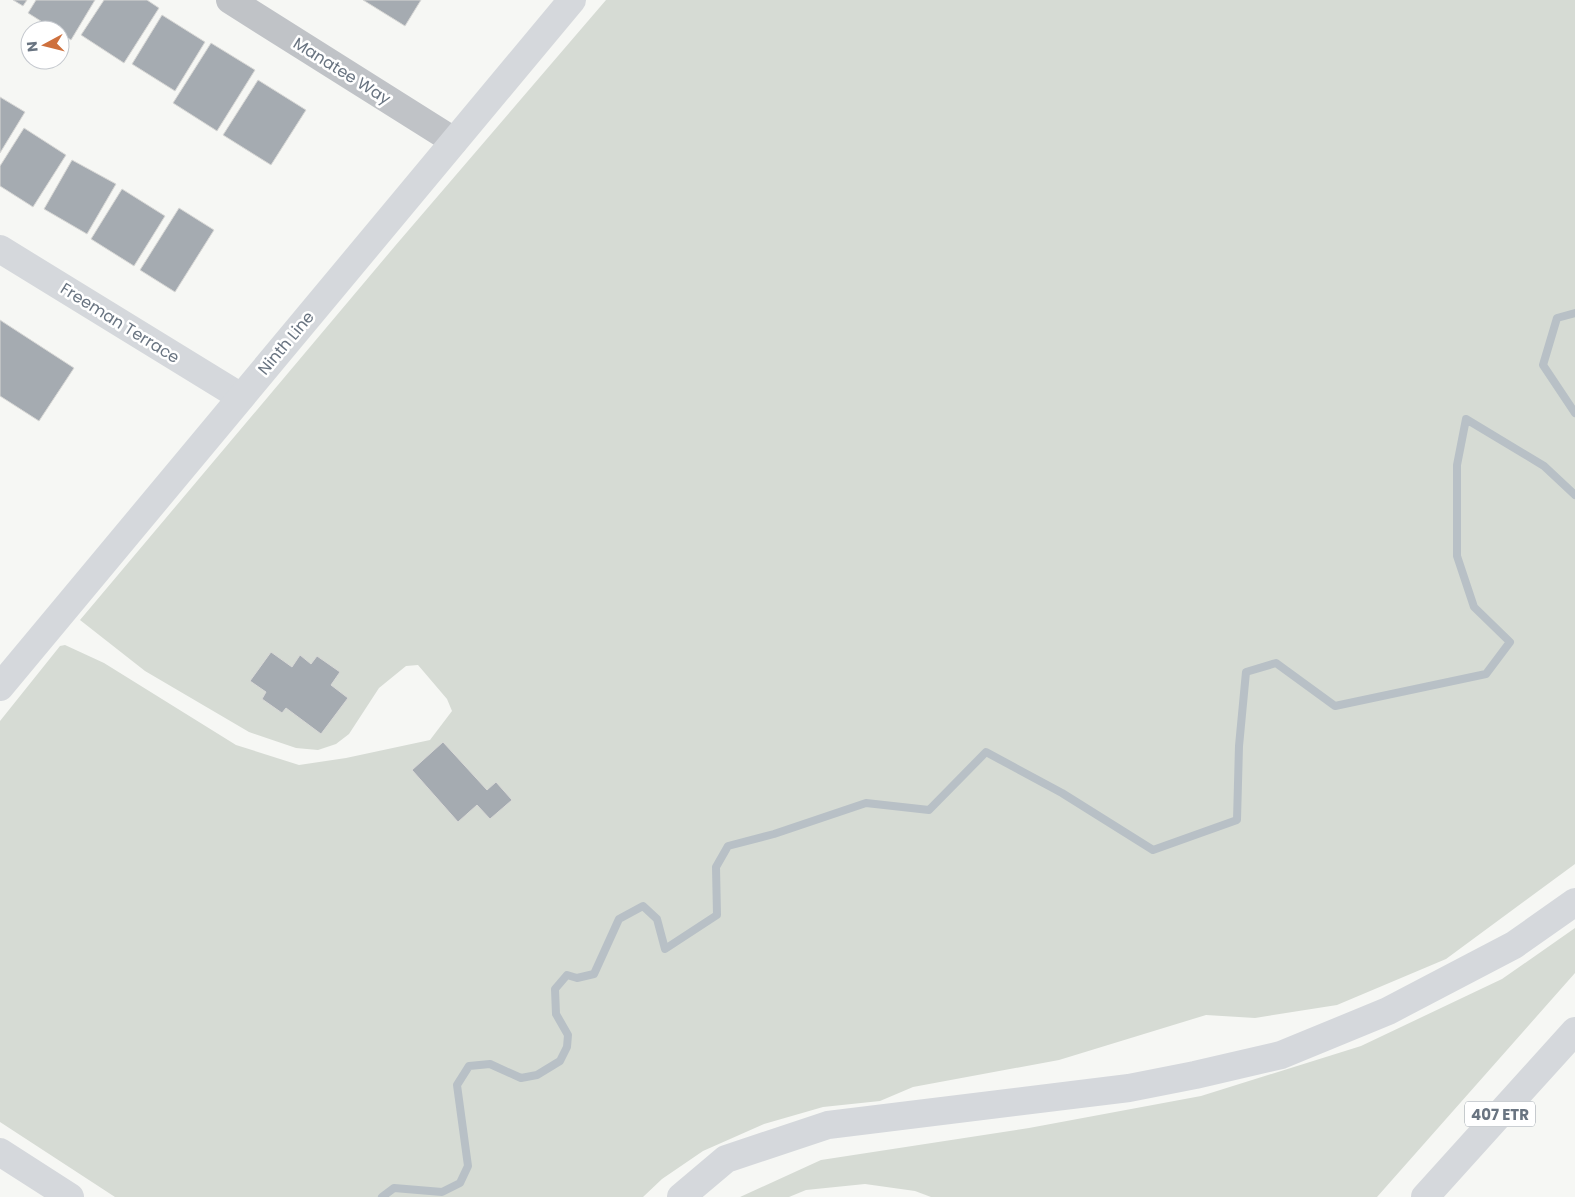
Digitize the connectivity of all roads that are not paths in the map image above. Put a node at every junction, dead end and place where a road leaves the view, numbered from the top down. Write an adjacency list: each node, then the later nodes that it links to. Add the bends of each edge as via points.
1 (230, 0): 3 (street, Manatee Way)
2 (572, 0): 3 (main road, Ninth Line)
3 (454, 141): 5 (main road, Ninth Line)
4 (0, 248): 5 (main road, Freeman Terrace)
5 (241, 397): 6 (main road, Ninth Line)
6 (0, 687)
7 (1575, 902): 11 (main road, via 1514,945 1388,1011 1281,1055 1128,1088 828,1125 726,1159)
8 (1575, 1031): 12 (main road, 407 ETR)
9 (0, 1152): 10 (main road)
10 (70, 1197)
11 (681, 1197)
12 (1425, 1197)

